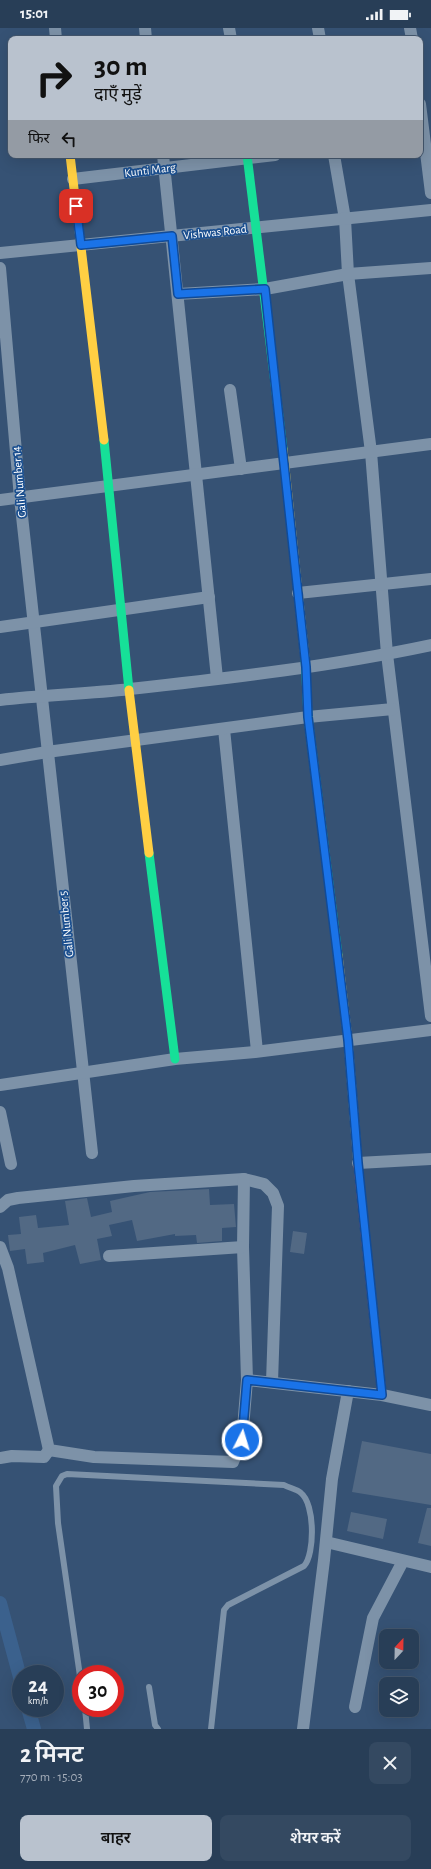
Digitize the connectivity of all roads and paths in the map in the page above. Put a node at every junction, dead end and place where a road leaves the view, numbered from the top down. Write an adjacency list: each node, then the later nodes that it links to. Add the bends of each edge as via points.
1 (423, 123): 2 (street)
2 (425, 135): 10 (street)
3 (70, 158): 9 (street)
4 (163, 158): 8 (street)
5 (241, 158): 8 (street, Kunti Marg)
6 (248, 158): 13 (street)
7 (335, 158): 12 (street)
8 (165, 169): 9 (street, Kunti Marg); 14 (street)
9 (73, 179): 15 (street)
10 (431, 193)
11 (431, 210): 12 (street, Vishwas Road)
12 (345, 219): 13 (street, Vishwas Road); 19 (street)
13 (258, 228): 14 (street, Vishwas Road); 20 (street)
14 (172, 236): 15 (street, Vishwas Road); 21 (street)
15 (81, 245): 16 (street, Vishwas Road); 28 (street)
16 (0, 253)
17 (0, 268): 29 (street, Gali Number 14)
18 (431, 268): 19 (street)
19 (348, 274): 20 (street); 24 (street)
20 (265, 289): 21 (street); 25 (street)
21 (178, 294): 27 (street)
22 (230, 390): 26 (street)
23 (431, 444): 24 (street)
24 (371, 452): 25 (street); 32 (street)
25 (285, 463): 26 (street); 33 (street)
26 (241, 469): 27 (street)
27 (197, 474): 28 (street); 34 (street)
28 (109, 486): 29 (street); 35 (street)
29 (20, 498): 30 (street); 36 (street, Gali Number 14)
30 (0, 500)
31 (431, 579): 32 (street)
32 (381, 584): 33 (street); 39 (street)
33 (298, 593): 40 (street)
34 (209, 597): 35 (street); 41 (street)
35 (121, 609): 36 (street); 42 (street)
36 (33, 622): 37 (street); 43 (street, Gali Number 14)
37 (0, 627)
38 (431, 645): 39 (street)
39 (387, 654): 40 (street); 45 (street)
40 (306, 667): 41 (street); 46 (street)
41 (217, 678): 42 (street)
42 (129, 689): 43 (street); 48 (street)
43 (41, 695): 44 (street); 49 (street, Gali Number 5)
44 (0, 700)
45 (393, 709): 46 (street); 51 (street)
46 (308, 717): 47 (street); 53 (street)
47 (224, 729): 48 (street); 54 (street)
48 (135, 741): 49 (street); 55 (street)
49 (47, 752): 50 (street); 56 (street, Gali Number 5)
50 (0, 760)
51 (431, 1016)
52 (431, 1030): 53 (street)
53 (348, 1040): 54 (street); 61 (street)
54 (257, 1051): 55 (street)
55 (175, 1059): 56 (street)
56 (83, 1073): 57 (street); 59 (street, Gali Number 5)
57 (0, 1085)
58 (0, 1112): 62 (street)
59 (92, 1153)
60 (431, 1159): 61 (street)
61 (358, 1163): 71 (street)
62 (11, 1164)
63 (244, 1179): 64 (street, via 134,1186 18,1198 8,1200); 66 (street); 69 (street, via 264,1184 273,1193 278,1206)
64 (0, 1207)
65 (0, 1247): 73 (street, via 8,1268)
66 (243, 1247): 67 (street); 68 (street)
67 (109, 1256)
68 (247, 1380): 69 (street); 73 (street, via 242,1440 233,1462 94,1457)
69 (272, 1382): 70 (street)
70 (348, 1391): 71 (street); 75 (street, via 332,1479)
71 (382, 1395): 72 (street)
72 (431, 1405)
73 (49, 1450): 74 (street, via 44,1457)
74 (6, 1457)
75 (326, 1542): 76 (street); 85 (street)
76 (403, 1560): 77 (street); 80 (street, via 373,1618)
77 (431, 1568)
78 (78, 1665): 84 (lane, via 58,1523 56,1486 62,1476 67,1474 284,1486 302,1493 310,1509 312,1533 308,1562 228,1605 224,1610)
79 (149, 1687): 83 (lane)
80 (356, 1707)
81 (86, 1717): 82 (lane)
82 (88, 1729)
83 (158, 1729)
84 (211, 1729)
85 (303, 1729)

